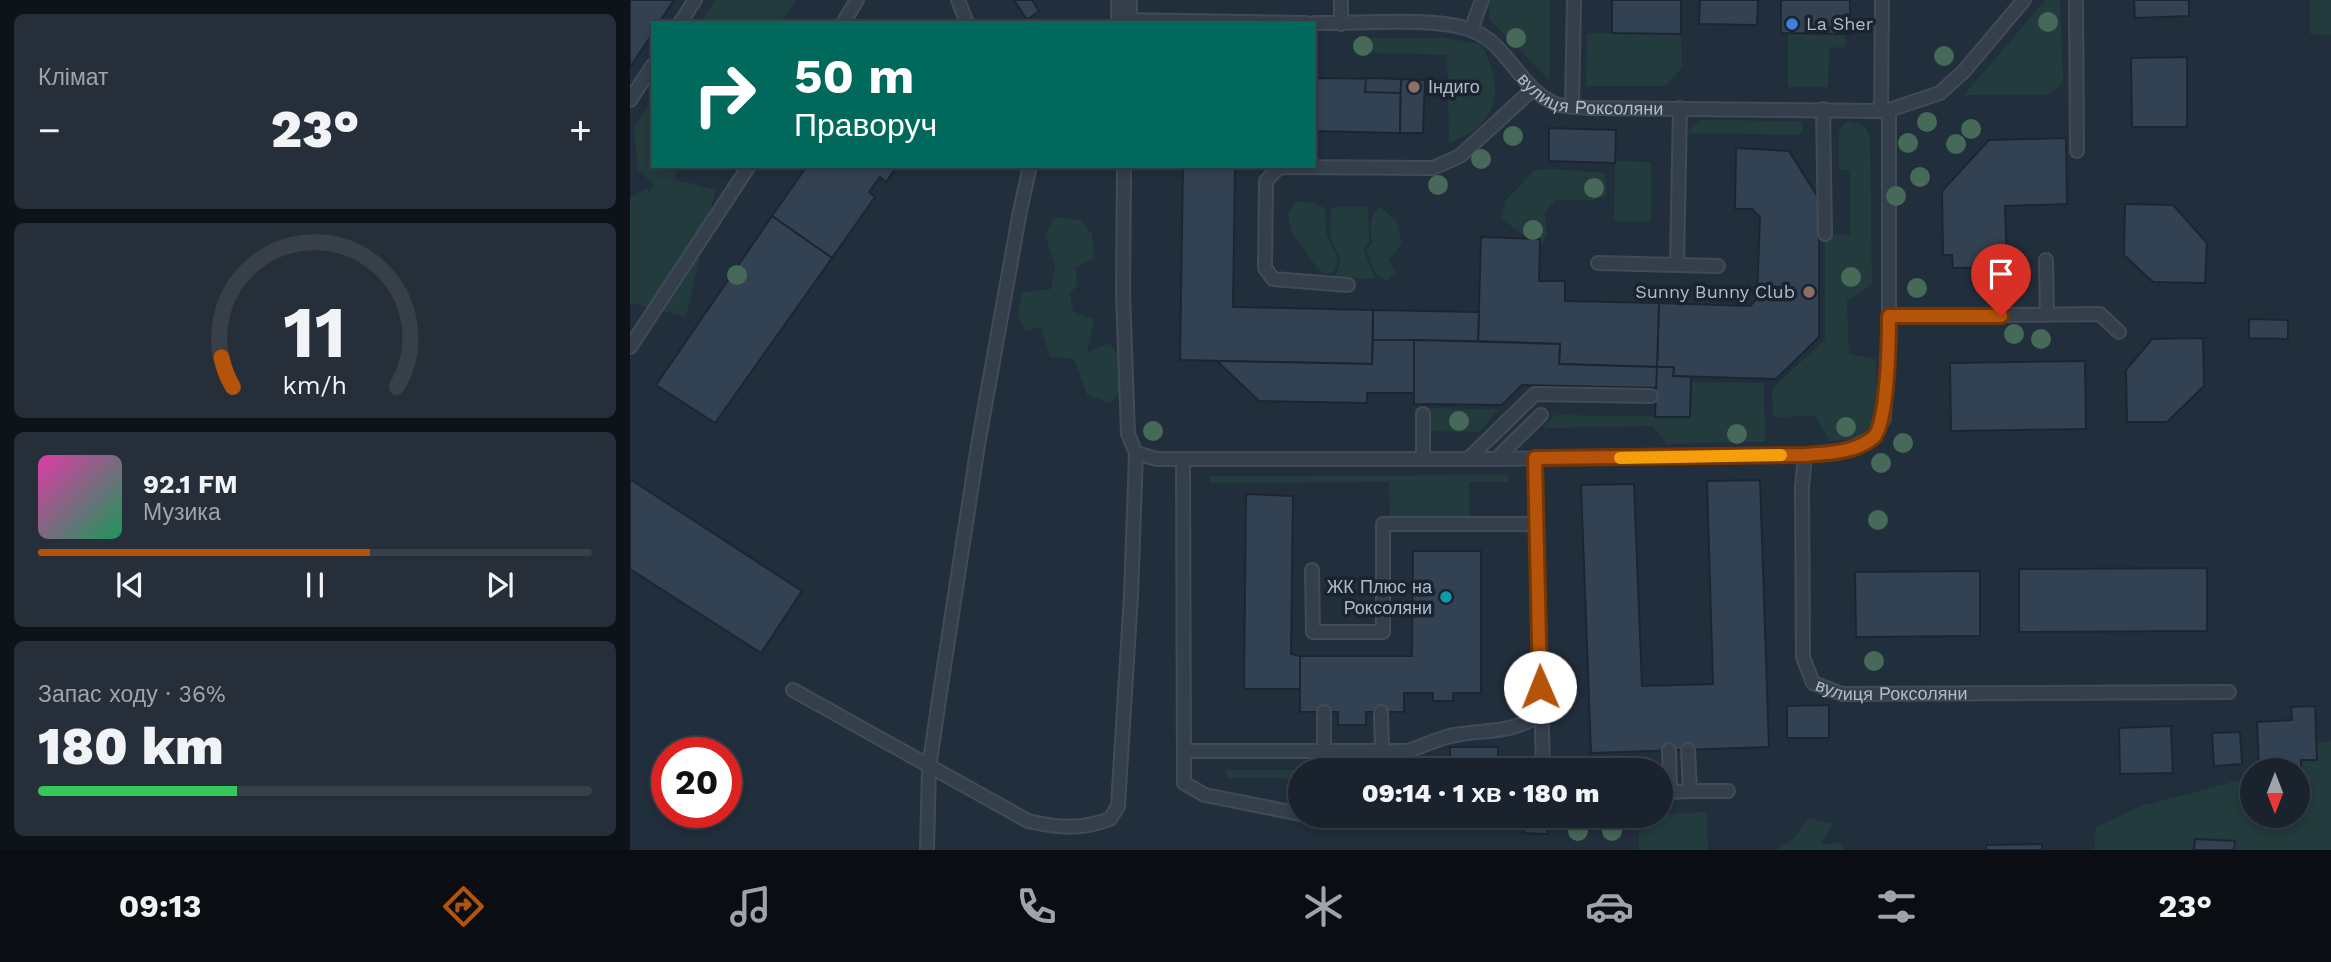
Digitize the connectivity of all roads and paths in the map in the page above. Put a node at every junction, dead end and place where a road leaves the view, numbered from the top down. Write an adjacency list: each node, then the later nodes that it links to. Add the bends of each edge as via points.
1 (695, 0): 11 (lane)
2 (857, 0): 12 (lane)
3 (958, 0): 13 (lane)
4 (1341, 0): 16 (lane)
5 (1482, 0): 17 (lane)
6 (1574, 0): 21 (lane)
7 (1882, 0): 24 (lane)
8 (2024, 0): 24 (lane, вулиця Роксоляни, via 1940,93)
9 (2076, 0): 25 (lane)
10 (1123, 16): 14 (lane)
11 (681, 21)
12 (844, 21)
13 (966, 21)
14 (1254, 21)
15 (1316, 23): 16 (lane, вулиця Роксоляни)
16 (1341, 24): 17 (lane, вулиця Роксоляни, via 1409,23)
17 (1471, 30): 19 (lane, вулиця Роксоляни, via 1502,52)
18 (651, 68): 20 (lane)
19 (1532, 89): 21 (lane, вулиця Роксоляни); 26 (lane, via 1460,156 1433,168)
20 (630, 100)
21 (1572, 107): 22 (lane, вулиця Роксоляни)
22 (1680, 108): 23 (lane, вулиця Роксоляни); 34 (lane)
23 (1823, 110): 24 (lane, вулиця Роксоляни); 31 (lane)
24 (1885, 111): 38 (lane)
25 (2077, 151)
26 (1316, 167)
27 (748, 168): 40 (lane)
28 (1030, 168): 65 (lane, via 978,445)
29 (1124, 168): 44 (lane, via 1128,434)
30 (1278, 168): 36 (lane, via 1266,181 1265,268 1273,279)
31 (1825, 234)
32 (2046, 260): 37 (lane)
33 (1598, 263): 34 (lane)
34 (1677, 265): 35 (lane)
35 (1718, 266)
36 (1349, 285)
37 (2047, 315): 38 (lane); 39 (lane, via 2100,314)
38 (1889, 316): 45 (lane, via 1884,418 1874,437 1847,450)
39 (2119, 331)
40 (630, 347)
41 (1651, 396): 49 (lane, via 1535,394)
42 (1423, 414): 48 (lane)
43 (1541, 415): 50 (lane)
44 (1136, 453): 47 (lane); 65 (lane, via 1118,806 1110,819 1090,826 1057,827 1028,821)
45 (1805, 455): 46 (lane); 54 (lane, вулиця Роксоляни, via 1803,657 1813,683 1842,694)
46 (1535, 458): 50 (lane); 51 (lane)
47 (1182, 459): 48 (lane); 60 (lane)
48 (1423, 459): 49 (lane)
49 (1468, 459): 50 (lane)
50 (1496, 459)
51 (1537, 524): 52 (lane, via 1383,524 1383,632 1313,632); 57 (lane)
52 (1312, 570)
53 (793, 690): 65 (lane)
54 (2229, 692)
55 (1324, 712): 61 (lane)
56 (1381, 712): 62 (lane)
57 (1541, 714): 62 (lane, via 1515,728 1455,735 1408,751); 63 (lane)
58 (1669, 750): 64 (lane)
59 (1688, 750): 66 (lane)
60 (1184, 751): 61 (lane); 69 (lane, via 1184,783 1205,795)
61 (1324, 751): 62 (lane)
62 (1382, 751)
63 (1543, 758)
64 (1668, 758)
65 (929, 766): 70 (lane)
66 (1690, 791): 67 (lane); 68 (lane)
67 (1728, 791)
68 (1673, 792)
69 (1288, 812)
70 (927, 850)

